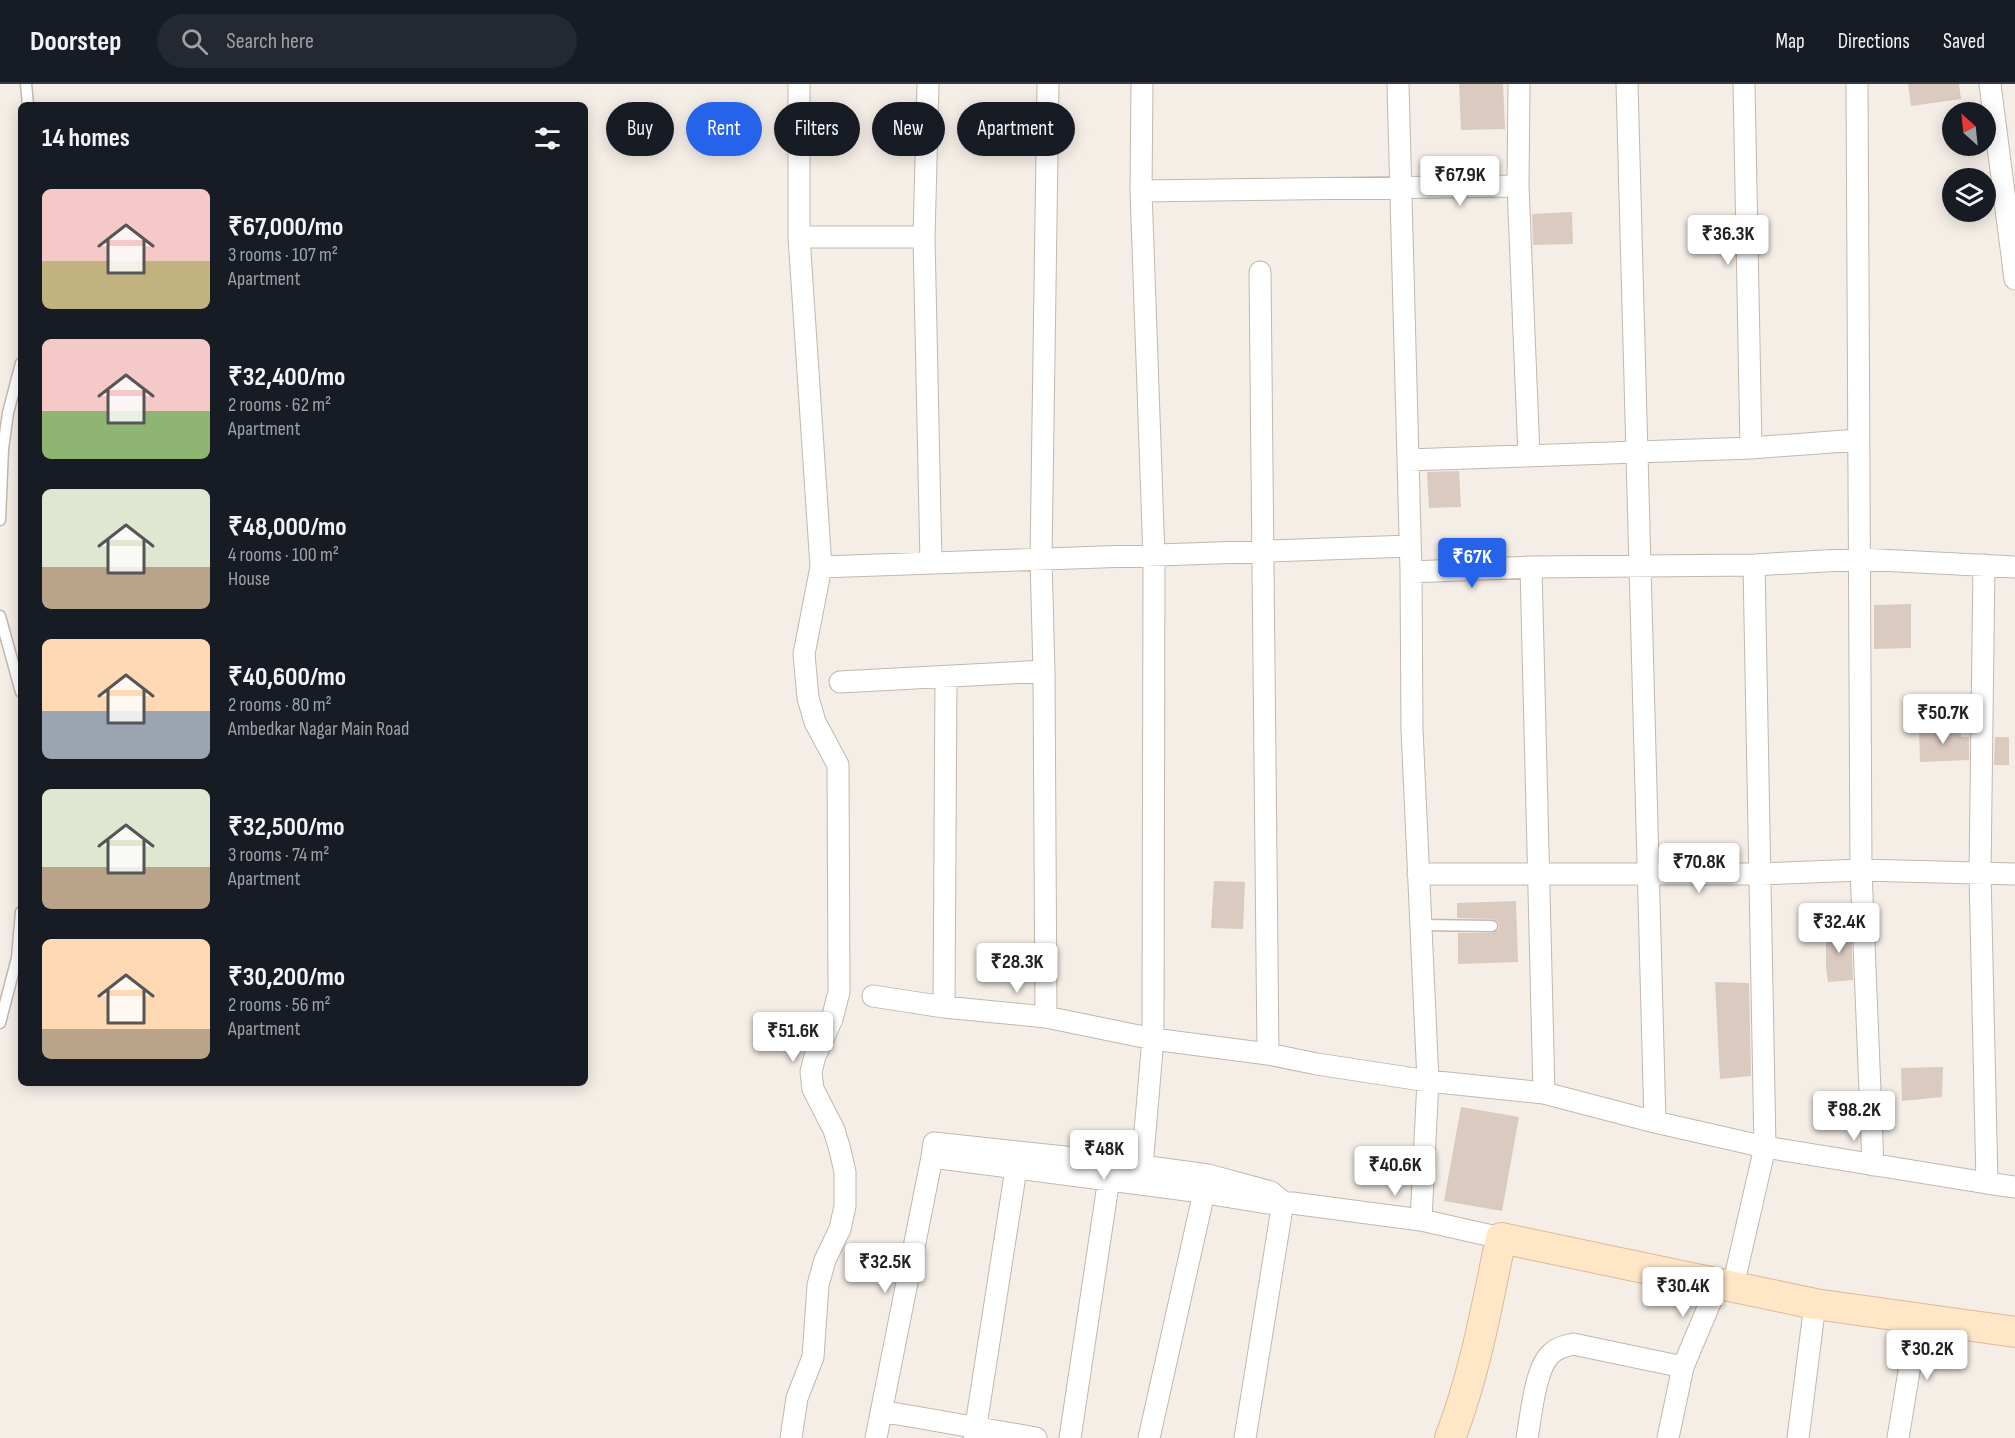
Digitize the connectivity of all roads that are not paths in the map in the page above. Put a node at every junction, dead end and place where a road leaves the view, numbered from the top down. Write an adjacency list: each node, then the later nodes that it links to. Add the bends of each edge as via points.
1 (26, 84): 12 (lane)
2 (799, 84): 16 (street)
3 (928, 84): 17 (street)
4 (1048, 84): 30 (street)
5 (1142, 84): 15 (street)
6 (1398, 84): 14 (street)
7 (1519, 84): 13 (street)
8 (1627, 84): 23 (street)
9 (1744, 84): 22 (street)
10 (1857, 84): 21 (street)
11 (1990, 84): 19 (street)
12 (28, 102)
13 (1518, 186): 14 (street); 24 (street)
14 (1401, 189): 15 (street); 25 (street)
15 (1141, 191): 29 (street)
16 (798, 237): 17 (street); 36 (street)
17 (924, 237): 32 (street)
18 (1260, 272): 28 (street)
19 (2015, 279)
20 (18, 375): 26 (lane, via 5,431)
21 (1858, 440): 22 (street); 31 (street)
22 (1751, 448): 23 (street)
23 (1637, 452): 24 (street); 35 (street)
24 (1529, 455): 25 (street)
25 (1408, 460): 27 (street)
26 (0, 520)
27 (1410, 546): 28 (street); 39 (street)
28 (1263, 552): 29 (street); 60 (street)
29 (1154, 557): 30 (street); 59 (street)
30 (1041, 559): 32 (street); 41 (street)
31 (1860, 559): 33 (street); 34 (street); 45 (street)
32 (931, 563): 36 (street)
33 (1754, 565): 35 (street); 49 (street)
34 (1984, 565): 38 (street); 50 (street)
35 (1640, 566): 37 (street); 48 (street)
36 (821, 567): 82 (street, via 804,654 808,698 815,722 838,765 839,992 811,1072 813,1089 840,1150 845,1172 845,1206 818,1285 813,1357 797,1398)
37 (1531, 567): 39 (street); 47 (street)
38 (2015, 567)
39 (1411, 572): 46 (street)
40 (0, 616): 43 (lane)
41 (1044, 671): 42 (street); 57 (street)
42 (946, 676): 44 (street); 56 (street)
43 (18, 681)
44 (840, 682)
45 (1861, 870): 49 (street); 50 (street); 66 (street)
46 (1418, 874): 47 (street); 52 (street)
47 (1538, 874): 48 (street); 62 (street)
48 (1649, 874): 49 (street); 63 (street)
49 (1759, 874): 64 (street)
50 (1980, 874): 51 (street); 69 (street)
51 (2015, 874)
52 (1421, 925): 53 (lane); 61 (street)
53 (1492, 926)
54 (18, 946): 58 (lane)
55 (873, 996): 56 (street)
56 (944, 1007): 57 (street)
57 (1046, 1017): 59 (street)
58 (0, 1023)
59 (1153, 1040): 60 (street); 67 (street)
60 (1268, 1054): 61 (street)
61 (1428, 1081): 62 (street); 73 (street)
62 (1544, 1093): 63 (street)
63 (1655, 1122): 64 (street)
64 (1765, 1147): 66 (street); 75 (street)
65 (1018, 1160): 68 (street); 80 (street, via 934,1143); 81 (street)
66 (1873, 1165): 69 (street)
67 (1142, 1166): 68 (street); 70 (street)
68 (1110, 1171): 70 (street); 85 (street)
69 (1986, 1183): 71 (street)
70 (1206, 1184): 72 (street, via 1271,1192); 86 (street)
71 (2015, 1187)
72 (1283, 1202): 73 (street); 87 (street)
73 (1421, 1220): 74 (street)
74 (1501, 1238): 75 (street); 88 (street, via 1462,1406)
75 (1726, 1285): 76 (street); 79 (street)
76 (1815, 1304): 77 (street); 91 (street)
77 (1918, 1317): 78 (street); 92 (street)
78 (2015, 1332)
79 (1683, 1367): 89 (street, via 1574,1344 1558,1348 1543,1365); 90 (street)
80 (881, 1411): 81 (street); 83 (street)
81 (975, 1433): 84 (street)
82 (791, 1438)
83 (876, 1438)
84 (1036, 1438)
85 (1070, 1438)
86 (1149, 1438)
87 (1245, 1438)
88 (1449, 1438)
89 (1527, 1438)
90 (1668, 1438)
91 (1798, 1438)
92 (1898, 1438)

